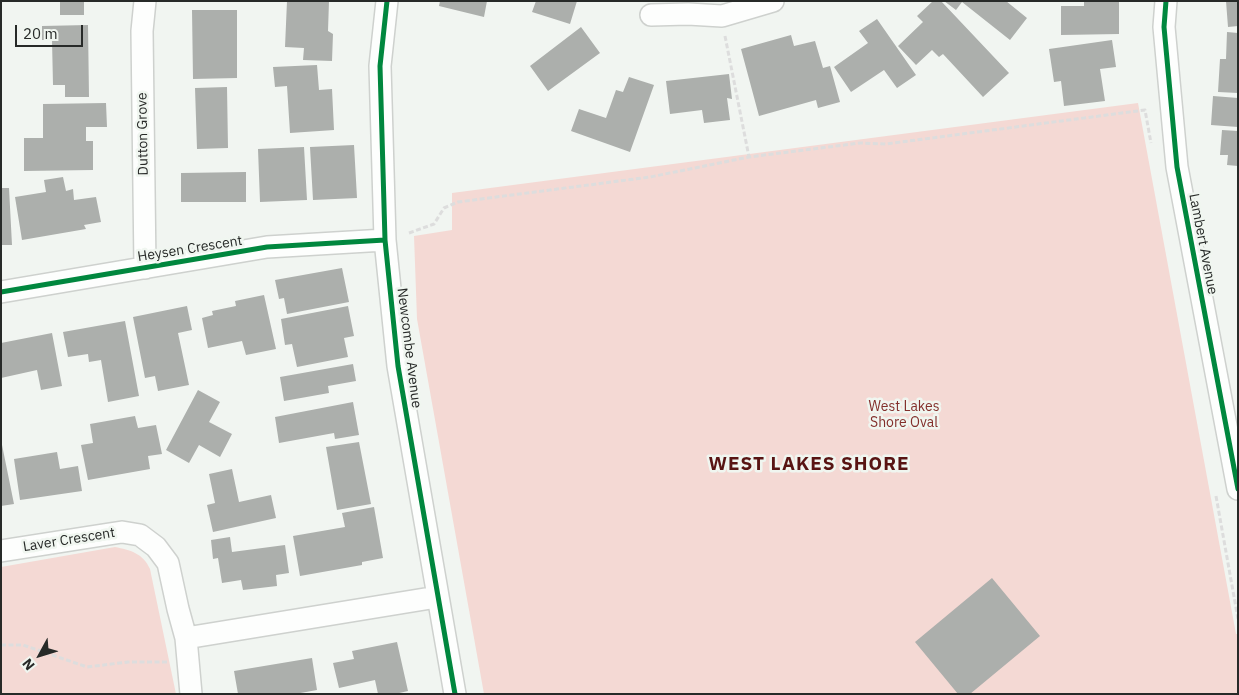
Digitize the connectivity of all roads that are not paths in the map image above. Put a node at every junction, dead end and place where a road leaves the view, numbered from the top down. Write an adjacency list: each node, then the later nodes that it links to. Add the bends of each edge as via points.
1 (145, 1): 7 (street, Dutton Grove, via 142,31)
2 (387, 1): 6 (street, Newcombe Avenue, via 380,66)
3 (773, 1): 5 (street, via 722,16)
4 (1166, 1): 9 (street, Lambert Avenue, via 1164,27 1177,167)
5 (651, 15)
6 (385, 240): 7 (street, Heysen Crescent, via 268,247); 11 (street, Newcombe Avenue, via 398,366)
7 (145, 268): 8 (street, Heysen Crescent)
8 (1, 292)
9 (1238, 489)
10 (1, 551): 12 (street, Laver Crescent, via 122,532 140,535 156,547 168,563)
11 (437, 597): 12 (street); 14 (street, Newcombe Avenue)
12 (186, 638): 13 (street, Laver Crescent)
13 (191, 694)
14 (455, 694)

